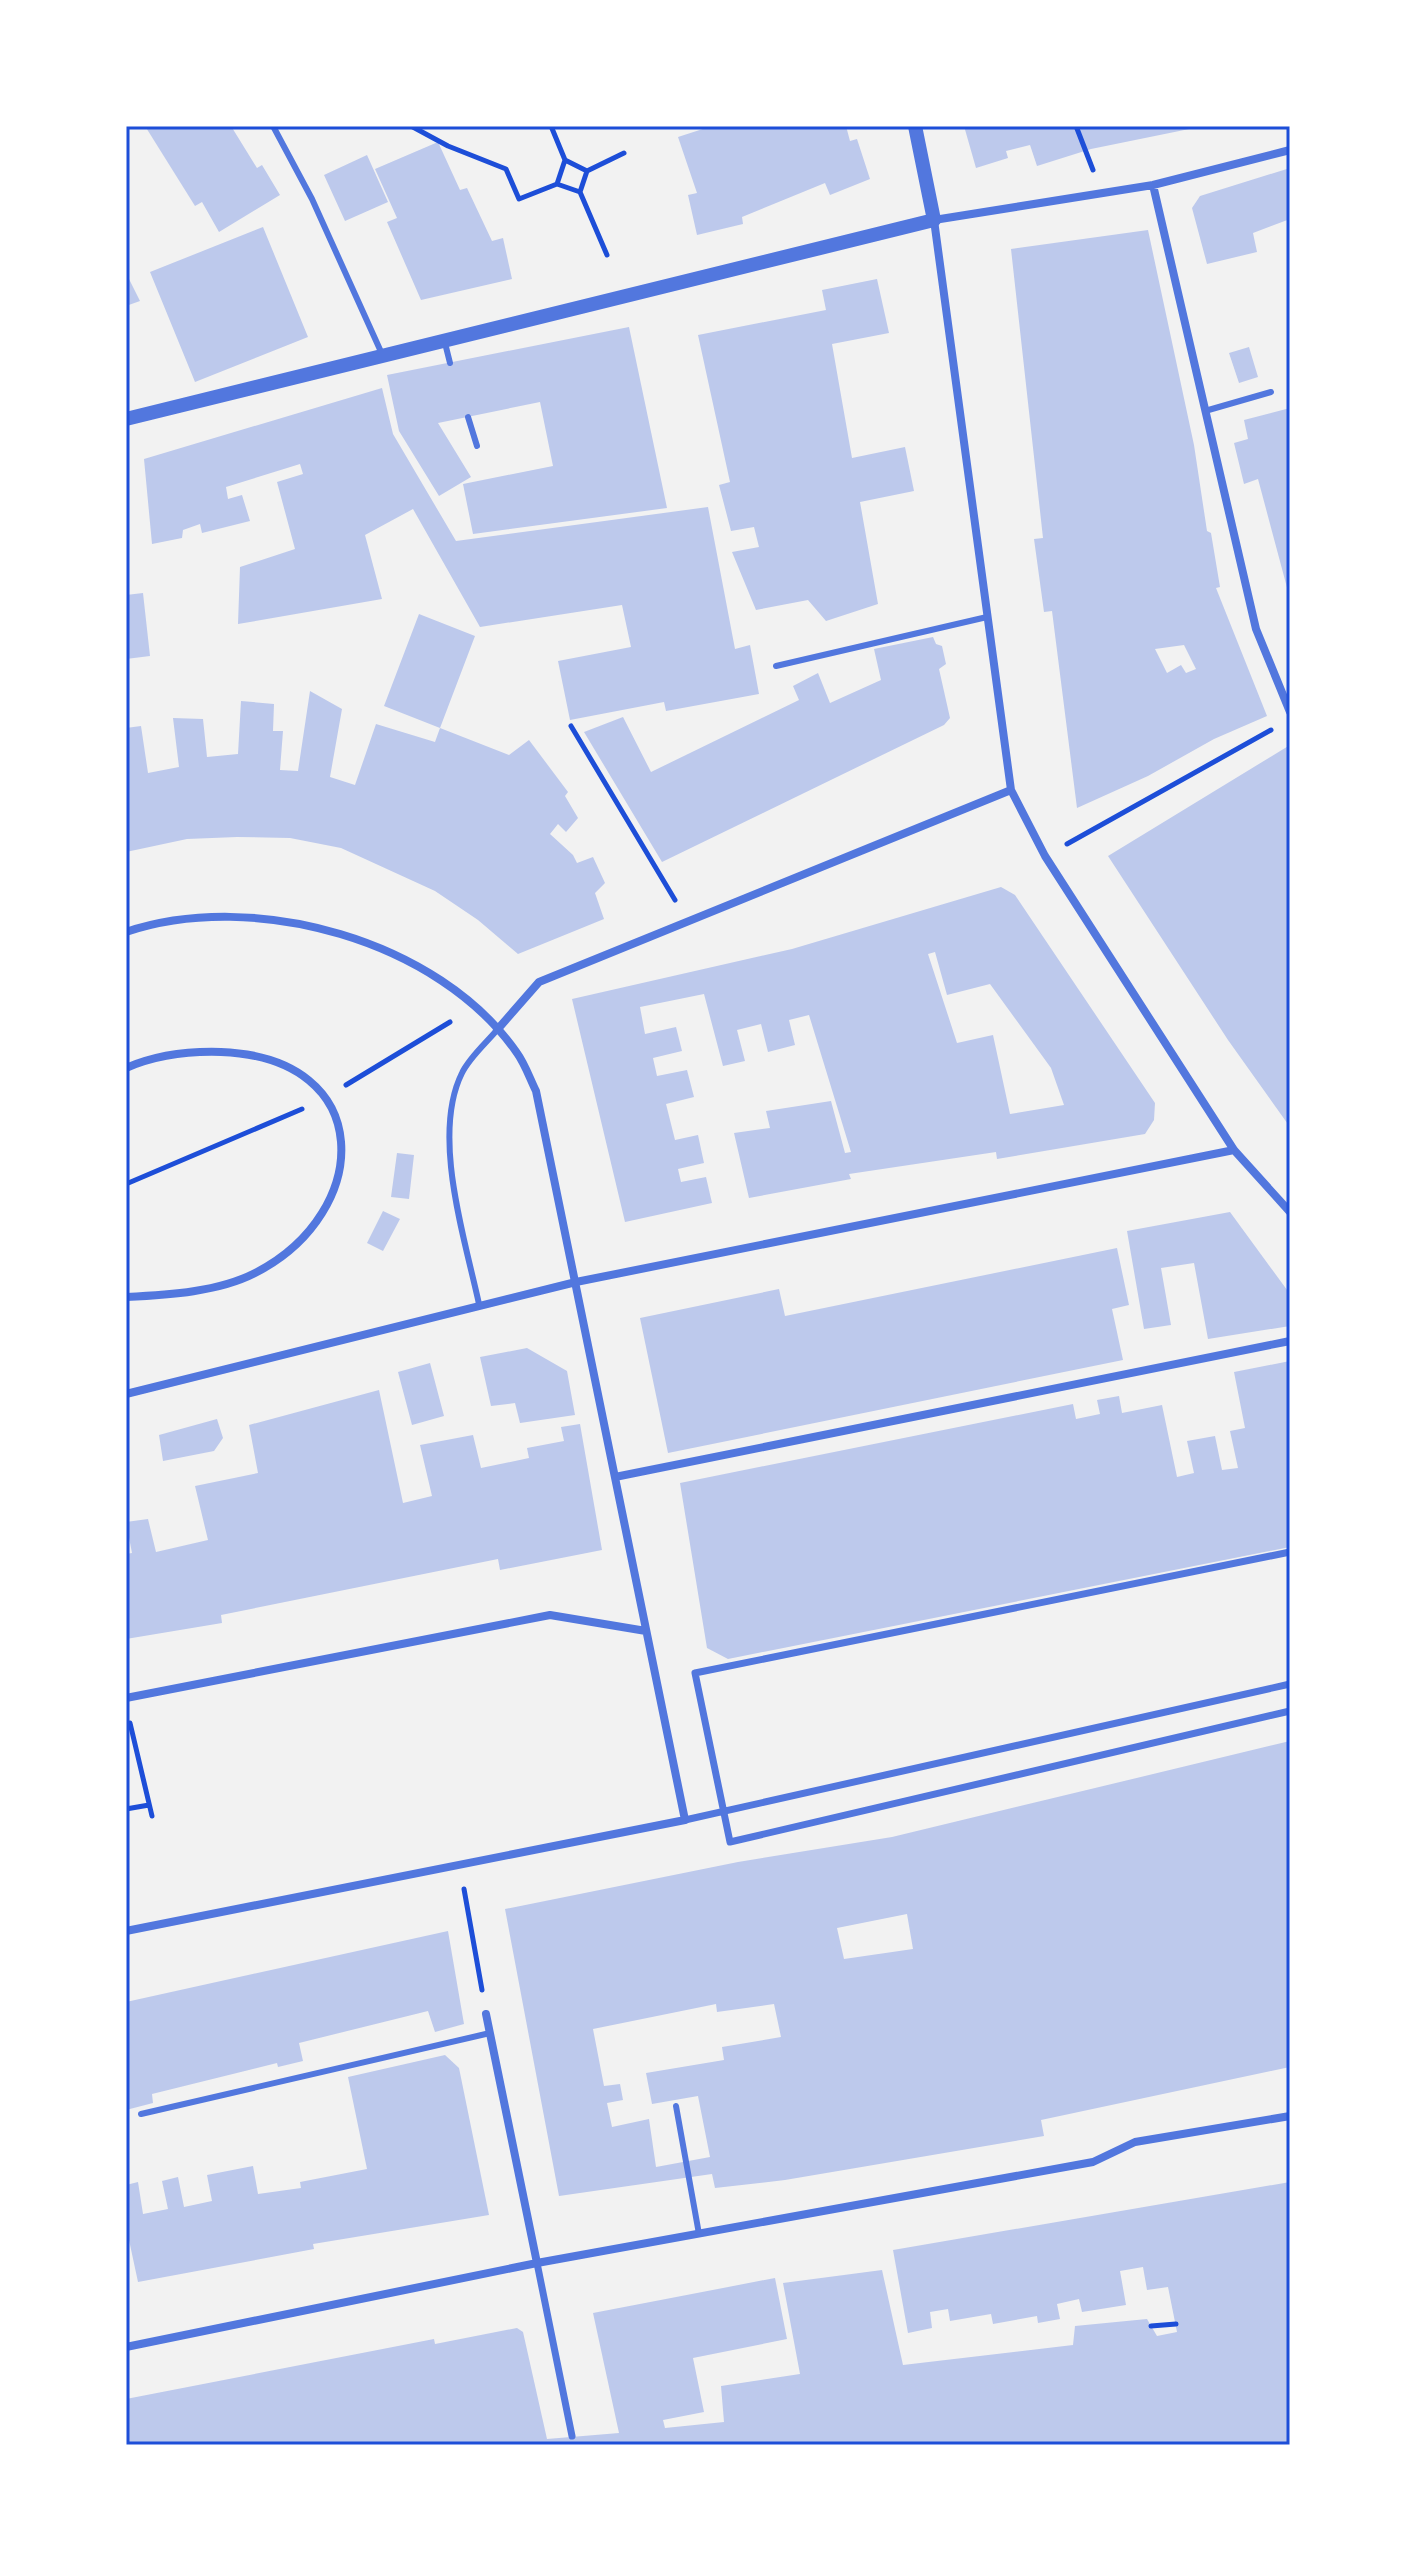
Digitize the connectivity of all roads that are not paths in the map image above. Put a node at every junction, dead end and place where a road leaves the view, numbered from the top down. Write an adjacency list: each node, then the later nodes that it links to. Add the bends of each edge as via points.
1 (273, 126): 7 (lane)
2 (915, 126): 5 (street)
3 (1290, 150): 4 (street)
4 (1153, 185): 5 (street); 10 (street)
5 (934, 220): 6 (street); 14 (street)
6 (443, 339): 7 (street); 8 (lane)
7 (382, 354): 12 (street)
8 (450, 363)
9 (1271, 392): 10 (lane)
10 (1205, 411): 16 (street, via 1256,629)
11 (468, 417): 13 (lane)
12 (126, 419)
13 (477, 446)
14 (987, 617): 15 (lane); 17 (street)
15 (776, 666)
16 (1290, 712)
17 (1011, 790): 19 (street, via 539,982); 21 (street, via 1045,856)
18 (126, 932): 19 (street, via 224,917 314,927 400,957 475,1007)
19 (497, 1030): 23 (street, via 517,1053 536,1091); 25 (lane, via 462,1072 448,1113 456,1197)
20 (126, 1068): 24 (street, via 201,1052 238,1053 294,1068 327,1096 341,1129 337,1174 319,1215 291,1249 236,1281)
21 (1234, 1150): 22 (street); 23 (street)
22 (1290, 1212)
23 (576, 1282): 25 (street); 28 (street)
24 (126, 1297)
25 (479, 1304): 27 (street)
26 (1290, 1341): 28 (street)
27 (126, 1394)
28 (615, 1477): 30 (street)
29 (1290, 1552): 34 (street, via 695,1673)
30 (646, 1631): 32 (street, via 550,1615); 35 (street)
31 (1290, 1684): 34 (street)
32 (126, 1698)
33 (1290, 1711): 34 (street, via 730,1842)
34 (724, 1811): 35 (street)
35 (685, 1820): 36 (street)
36 (126, 1931)
37 (486, 2014): 38 (street)
38 (490, 2033): 40 (lane); 43 (street)
39 (676, 2106): 42 (lane)
40 (141, 2114)
41 (1290, 2116): 42 (street, via 1135,2142 1093,2162)
42 (699, 2234): 43 (street)
43 (537, 2263): 44 (street); 45 (street)
44 (126, 2347)
45 (572, 2436)

